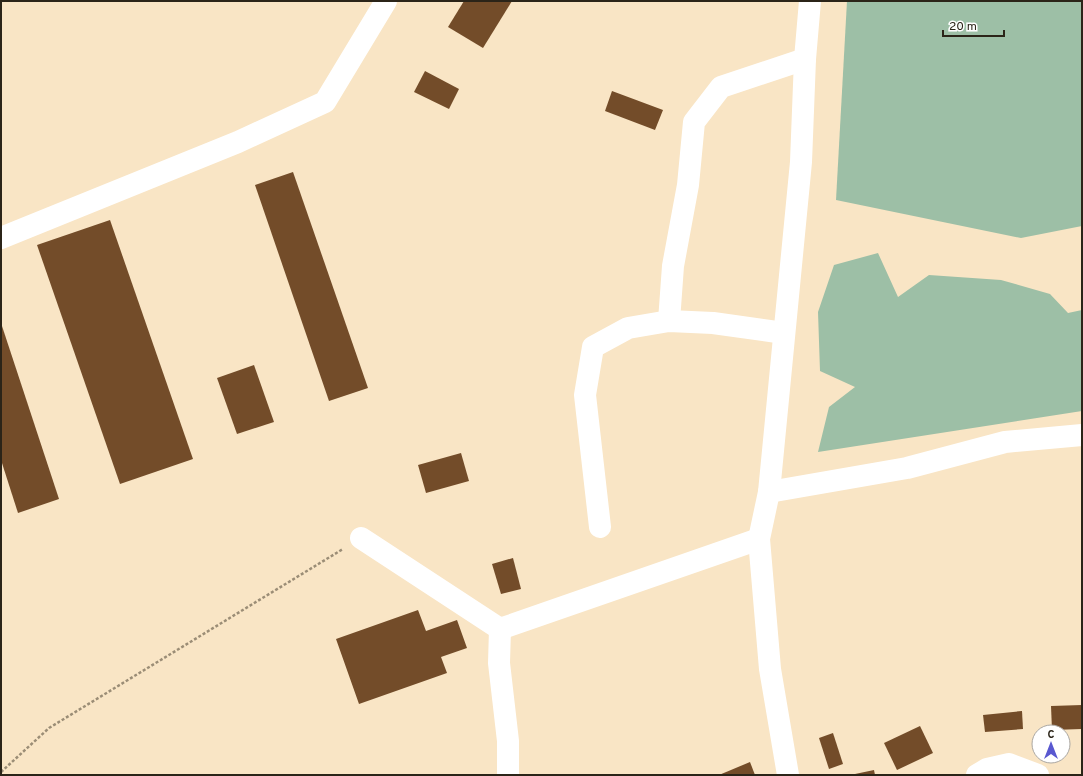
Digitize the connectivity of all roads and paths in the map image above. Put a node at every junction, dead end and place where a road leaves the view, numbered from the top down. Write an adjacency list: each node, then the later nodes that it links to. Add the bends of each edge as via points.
1 (386, 1): 4 (street, via 325,102 238,142)
2 (810, 1): 3 (street)
3 (805, 59): 5 (street, via 721,87 694,122 688,185 673,266); 6 (street, via 800,162)
4 (1, 238)
5 (669, 321): 6 (street, via 713,323); 9 (street, via 628,328 593,347 585,395)
6 (784, 333): 8 (street)
7 (1082, 435): 8 (street, via 1005,442 907,468)
8 (769, 492): 11 (street)
9 (600, 527)
10 (361, 538): 12 (street); 13 (path, via 49,728)
11 (759, 539): 12 (street); 15 (street, via 770,669)
12 (500, 629): 14 (street, via 499,663 508,741)
13 (1, 772)
14 (508, 775)
15 (788, 775)
16 (977, 775): 17 (street, via 987,769 1010,764)
17 (1038, 775)

